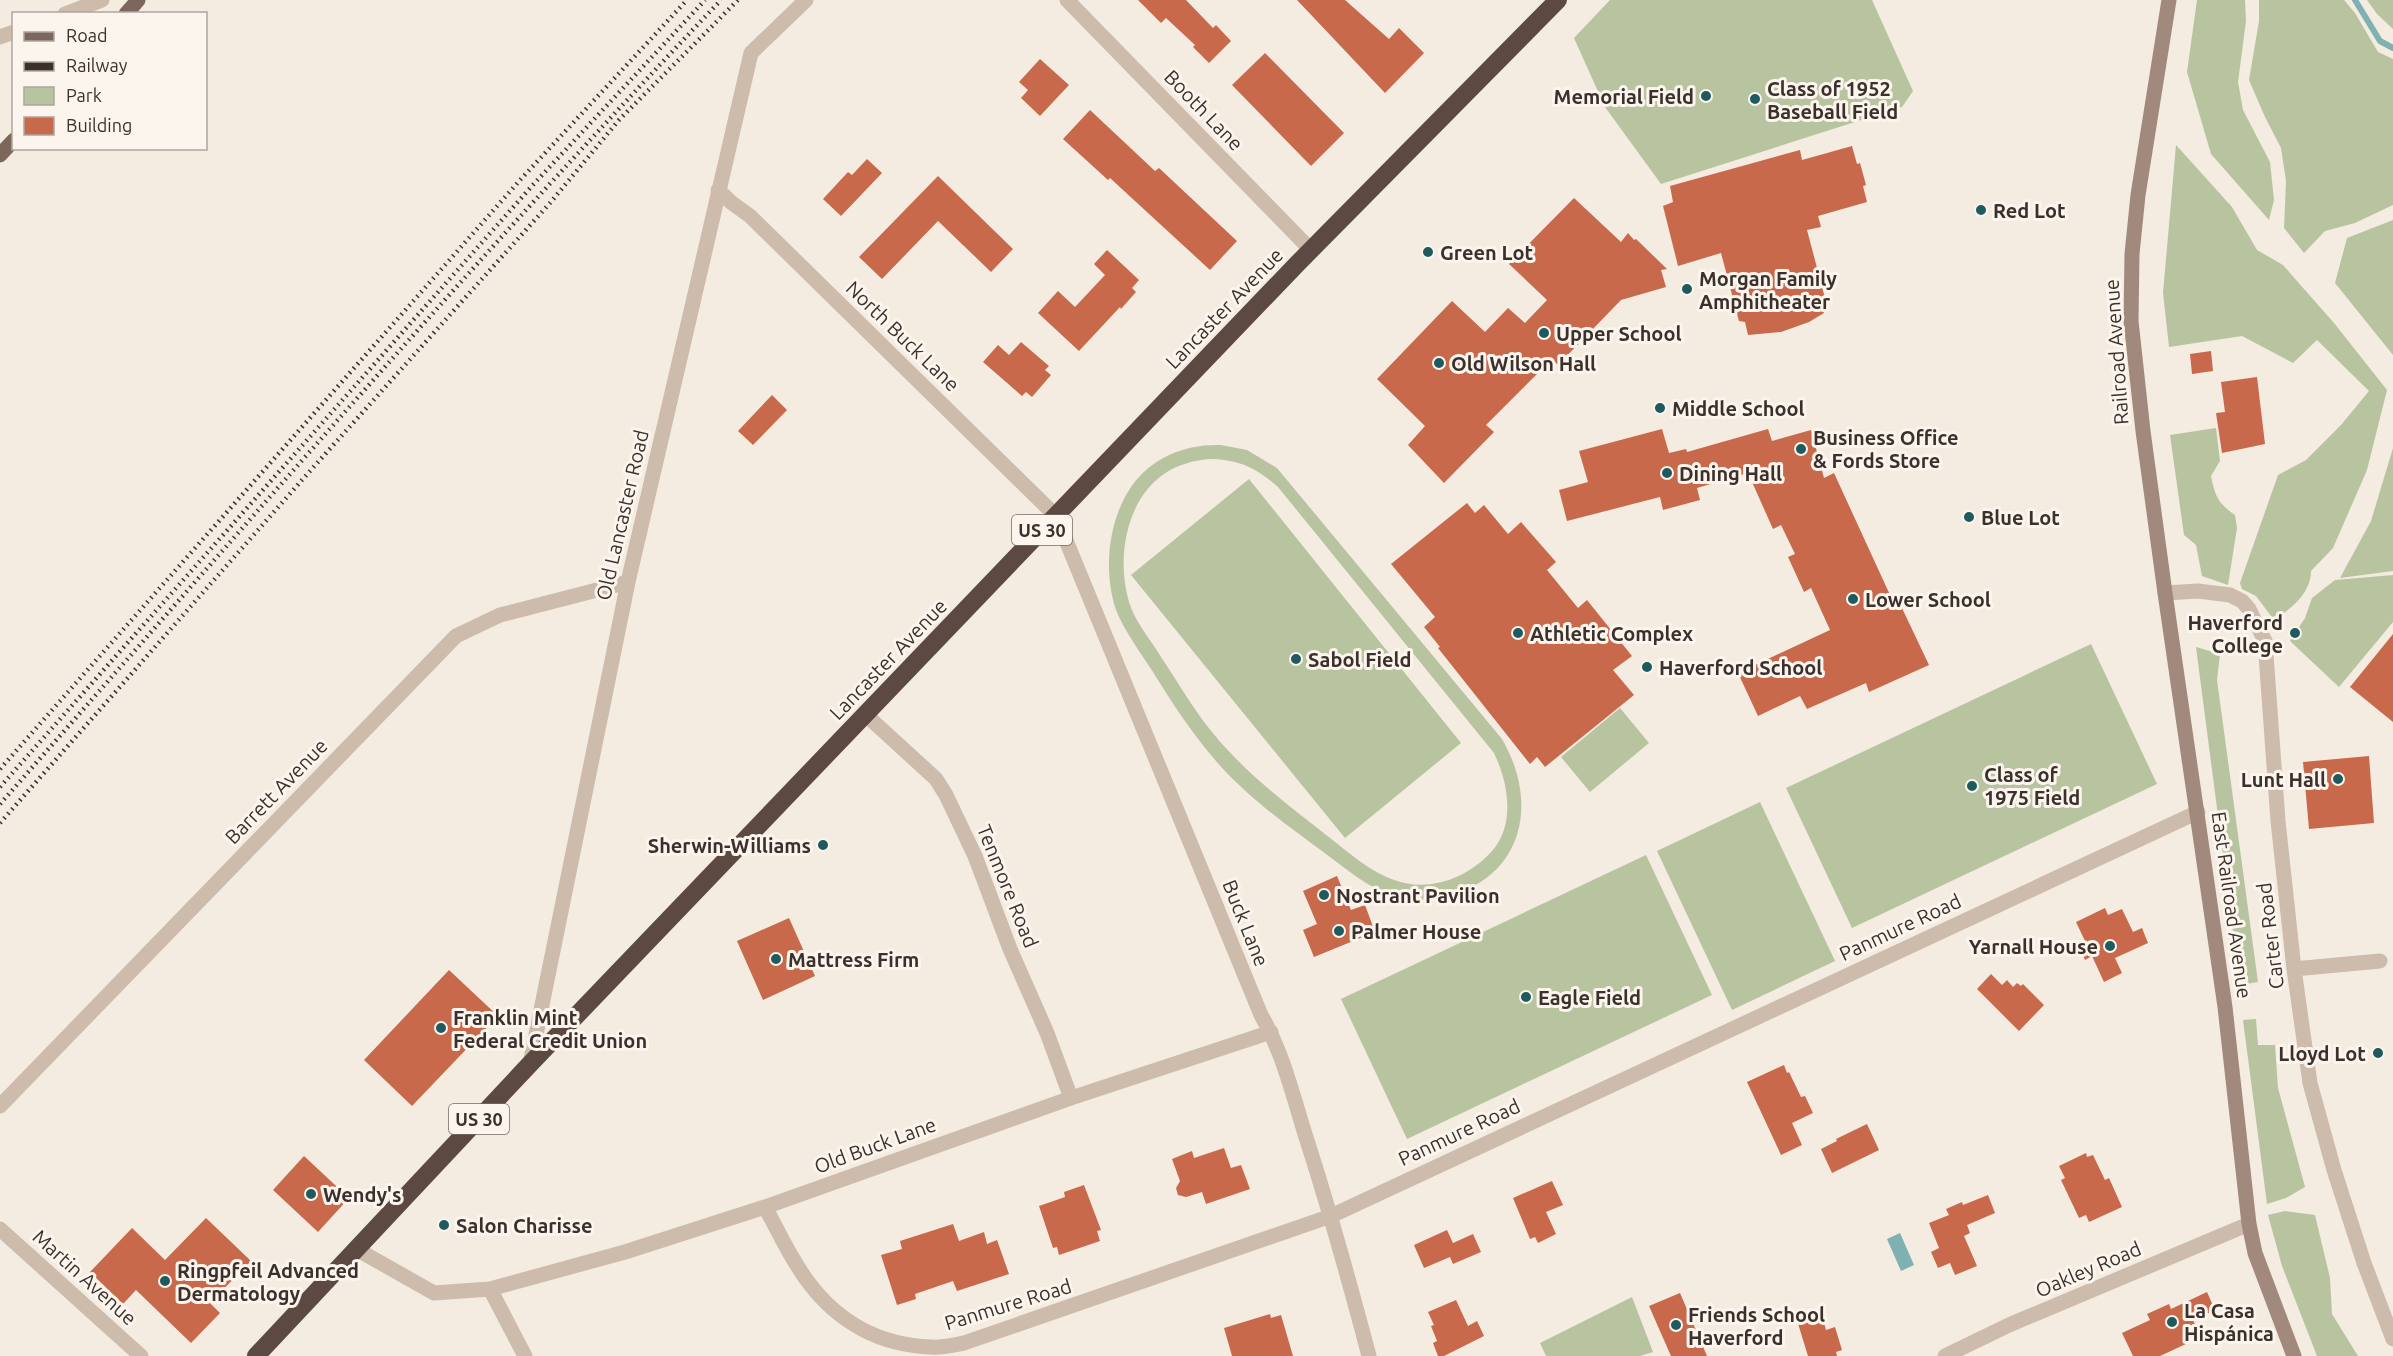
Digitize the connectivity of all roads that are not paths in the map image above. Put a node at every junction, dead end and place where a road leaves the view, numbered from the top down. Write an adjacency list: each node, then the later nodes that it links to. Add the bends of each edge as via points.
1 (102, 0): 7 (street)
2 (138, 0): 8 (main road)
3 (806, 0): 11 (street, Old Lancaster Road, via 751,53)
4 (1067, 0): 12 (street, Booth Lane)
5 (2169, 0): 15 (street, Railroad Avenue, via 2138,195 2131,293 2133,350)
6 (1548, 4): 12 (highway, Lancaster Avenue / US 30)
7 (70, 12)
8 (128, 12)
9 (12, 142): 10 (main road)
10 (0, 155)
11 (718, 190): 13 (street, North Buck Lane, via 750,216); 14 (street, Old Lancaster Road)
12 (1311, 250): 13 (highway, Lancaster Avenue / US 30)
13 (1056, 516): 16 (highway, Lancaster Avenue / US 30); 20 (street, Buck Lane)
14 (628, 582): 21 (street, Old Lancaster Road); 23 (street, Barrett Avenue, via 500,615 456,636)
15 (2165, 593): 17 (street, East Railroad Avenue); 19 (street, Carter Road, via 2198,591 2230,595 2249,609 2265,641)
16 (866, 715): 21 (highway, Lancaster Avenue / US 30); 22 (street, Tenmore Road, via 936,779 946,795 975,856)
17 (2198, 812): 25 (street, Panmure Road); 26 (street, East Railroad Avenue)
18 (2380, 961): 19 (street)
19 (2294, 969): 30 (street, Carter Road, via 2313,1094 2340,1191)
20 (1271, 1032): 22 (street, Old Buck Lane); 25 (street, Buck Lane)
21 (530, 1064): 28 (highway, Lancaster Avenue / US 30)
22 (1071, 1098): 24 (street, Old Buck Lane)
23 (0, 1106)
24 (765, 1207): 25 (street, Panmure Road, via 808,1282 836,1314 864,1332 932,1347 973,1341); 29 (street, Old Buck Lane, via 625,1252)
25 (1331, 1216): 34 (street, Buck Lane)
26 (2249, 1224): 35 (street, Oakley Road); 36 (street, East Railroad Avenue, via 2255,1253)
27 (0, 1229): 31 (street, Martin Avenue)
28 (358, 1250): 29 (street, Old Buck Lane, via 434,1293); 32 (highway, Lancaster Avenue / US 30)
29 (490, 1289): 33 (street)
30 (2393, 1339)
31 (141, 1356)
32 (256, 1356)
33 (525, 1356)
34 (1369, 1356)
35 (1944, 1356)
36 (2294, 1356)

